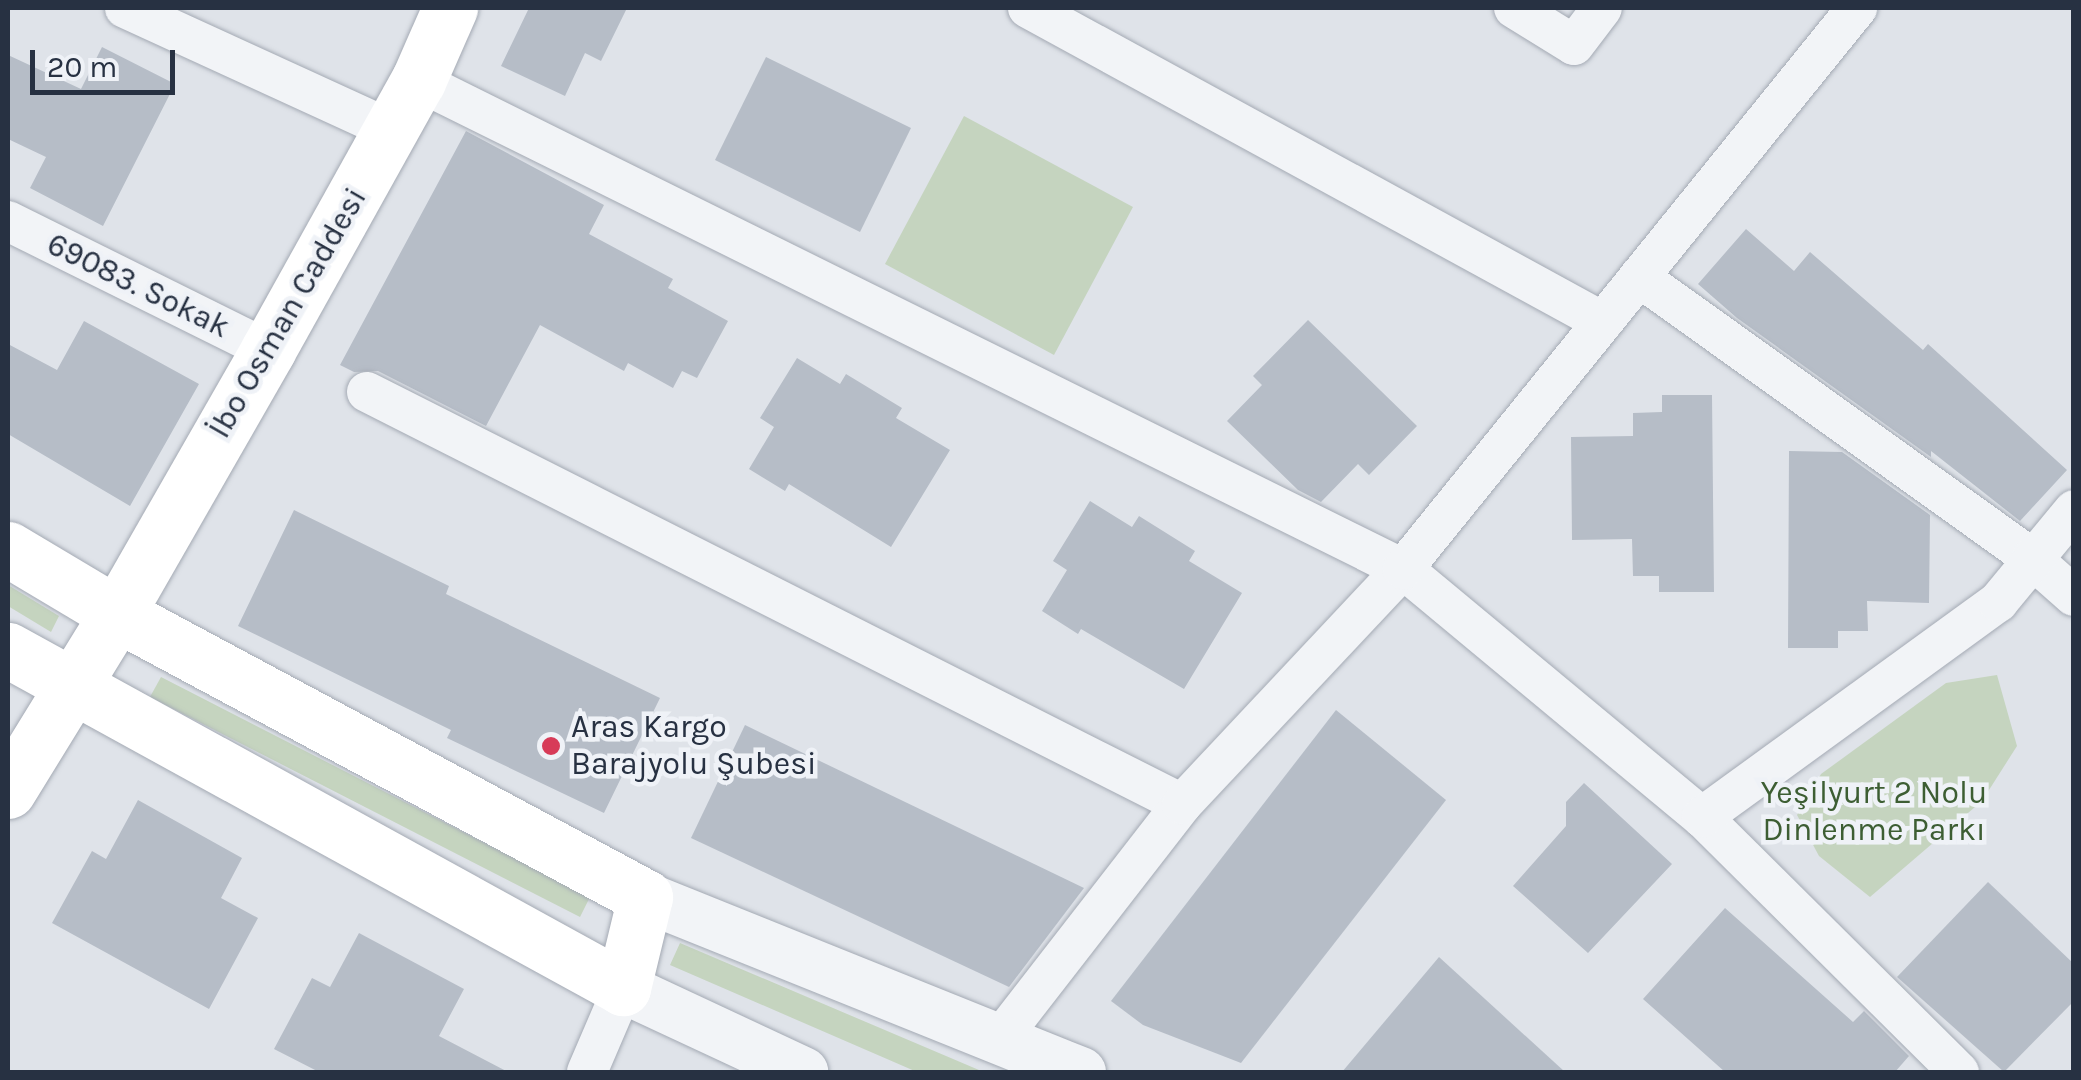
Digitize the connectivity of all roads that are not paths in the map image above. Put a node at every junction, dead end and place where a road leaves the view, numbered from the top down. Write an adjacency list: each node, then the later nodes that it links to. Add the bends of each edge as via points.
1 (125, 8): 8 (street)
2 (450, 8): 7 (main road, İbo Osman Caddesi)
3 (1028, 8): 11 (street)
4 (1514, 8): 5 (street, via 1574,45)
5 (1602, 8)
6 (1857, 8): 10 (street)
7 (418, 81): 8 (main road, İbo Osman Caddesi); 17 (street)
8 (392, 130): 12 (main road, İbo Osman Caddesi)
9 (8, 221): 12 (street, 69083. Sokak)
10 (1639, 278): 11 (street); 16 (street)
11 (1602, 322): 17 (street)
12 (268, 350): 19 (main road, İbo Osman Caddesi)
13 (367, 392): 23 (street)
14 (2074, 510): 16 (street)
15 (8, 549): 19 (main road)
16 (2031, 558): 18 (street); 24 (street, via 1998,602)
17 (1402, 570): 23 (street); 24 (street)
18 (2074, 596)
19 (117, 614): 21 (main road, İbo Osman Caddesi); 25 (main road)
20 (8, 650): 21 (main road)
21 (71, 689): 22 (main road, İbo Osman Caddesi); 26 (main road)
22 (8, 791)
23 (1182, 804): 27 (street)
24 (1702, 817): 31 (street)
25 (645, 897): 26 (main road); 27 (street)
26 (623, 988): 28 (street); 29 (street)
27 (998, 1040): 30 (street)
28 (587, 1072)
29 (803, 1072)
30 (1081, 1072)
31 (1959, 1072)

